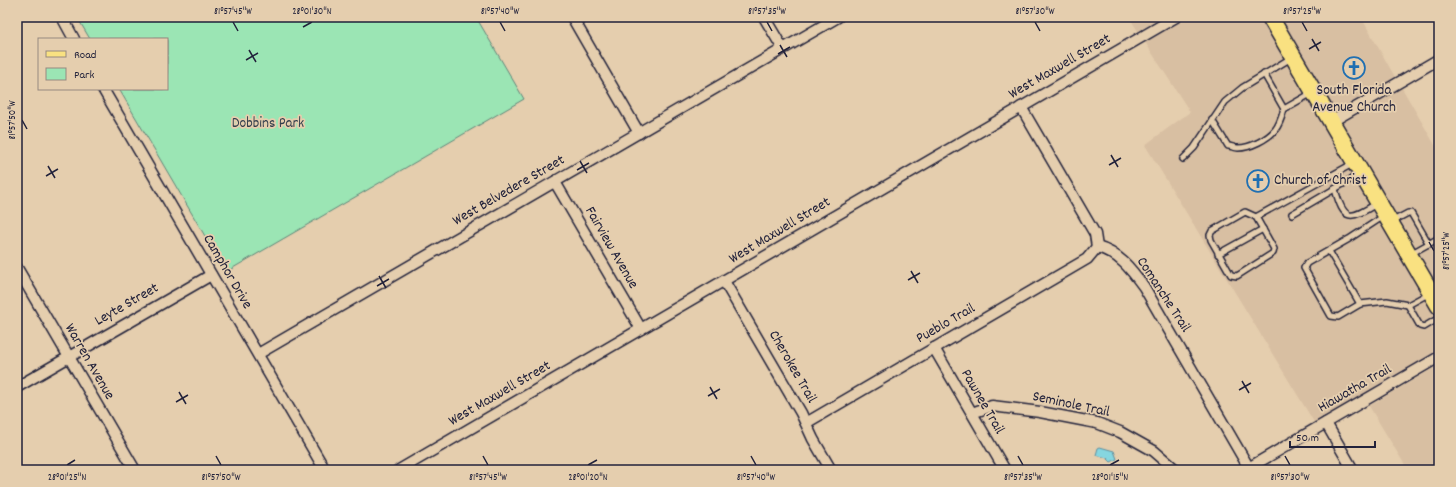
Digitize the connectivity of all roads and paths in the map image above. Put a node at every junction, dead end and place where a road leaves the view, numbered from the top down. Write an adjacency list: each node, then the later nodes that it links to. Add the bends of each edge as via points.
1 (62, 17): 7 (street)
2 (572, 17): 18 (street)
3 (764, 17): 8 (street)
4 (838, 17): 8 (street, West Belvedere Street)
5 (1176, 17): 14 (street, West Maxwell Street)
6 (1270, 17): 9 (main road)
7 (73, 38)
8 (783, 49): 18 (street, West Belvedere Street)
9 (1293, 57): 11 (lane); 13 (main road)
10 (1439, 59): 17 (street)
11 (1264, 74): 15 (lane); 16 (lane, via 1225,102)
12 (104, 90): 34 (street, Camphor Drive)
13 (1313, 92): 15 (lane); 17 (main road)
14 (1021, 107): 29 (street, via 1095,234); 35 (street, West Maxwell Street)
15 (1284, 109): 16 (lane, via 1280,122 1268,137 1252,145 1238,148 1228,146)
16 (1212, 120): 19 (lane, via 1194,148)
17 (1331, 122): 20 (main road)
18 (639, 133): 21 (street, West Belvedere Street)
19 (1183, 159)
20 (1358, 168): 22 (lane); 24 (main road); 25 (lane)
21 (555, 182): 41 (street, Fairview Avenue); 43 (street, West Belvedere Street)
22 (1334, 189): 23 (lane); 24 (lane, via 1341,207 1352,216)
23 (1292, 214)
24 (1385, 214): 28 (lane, via 1411,213); 30 (lane); 32 (main road)
25 (1256, 217): 26 (lane); 31 (lane, via 1245,212 1212,231 1211,240)
26 (1263, 229): 31 (lane); 31 (lane, via 1274,249 1273,253 1237,276 1230,275)
27 (1439, 238): 28 (lane)
28 (1429, 244): 32 (lane)
29 (1097, 246): 42 (street, Pueblo Trail, via 1087,259); 50 (street, Comanche Trail, via 1123,260 1144,286)
30 (1329, 250): 37 (lane); 37 (lane, via 1307,263 1304,268 1331,316 1338,317)
31 (1218, 254)
32 (1409, 255): 36 (main road)
33 (17, 268): 44 (street, Warren Avenue)
34 (211, 275): 43 (street, Camphor Drive); 44 (street, Leyte Street)
35 (724, 281): 41 (street, West Maxwell Street); 48 (street, Cherokee Trail)
36 (1435, 290): 38 (lane); 39 (main road)
37 (1360, 304): 38 (lane, via 1387,300)
38 (1408, 305): 40 (lane, via 1420,326)
39 (1439, 306)
40 (1439, 318)
41 (641, 329): 53 (street, West Maxwell Street)
42 (934, 348): 47 (street, Pawnee Trail); 48 (street, Pueblo Trail)
43 (258, 354): 52 (street, Camphor Drive)
44 (69, 357): 46 (street, Leyte Street); 51 (street, Warren Avenue)
45 (1439, 357): 49 (street, Hiawatha Trail)
46 (17, 387)
47 (972, 413): 55 (street, Pawnee Trail); 56 (street, Seminole Trail, via 992,406 1096,423 1120,432 1154,451)
48 (806, 423): 54 (street, Cherokee Trail)
49 (1326, 424): 50 (street, Hiawatha Trail); 57 (street)
50 (1247, 469)
51 (135, 470)
52 (325, 470)
53 (399, 470)
54 (831, 470)
55 (1005, 470)
56 (1176, 470)
57 (1352, 470)

